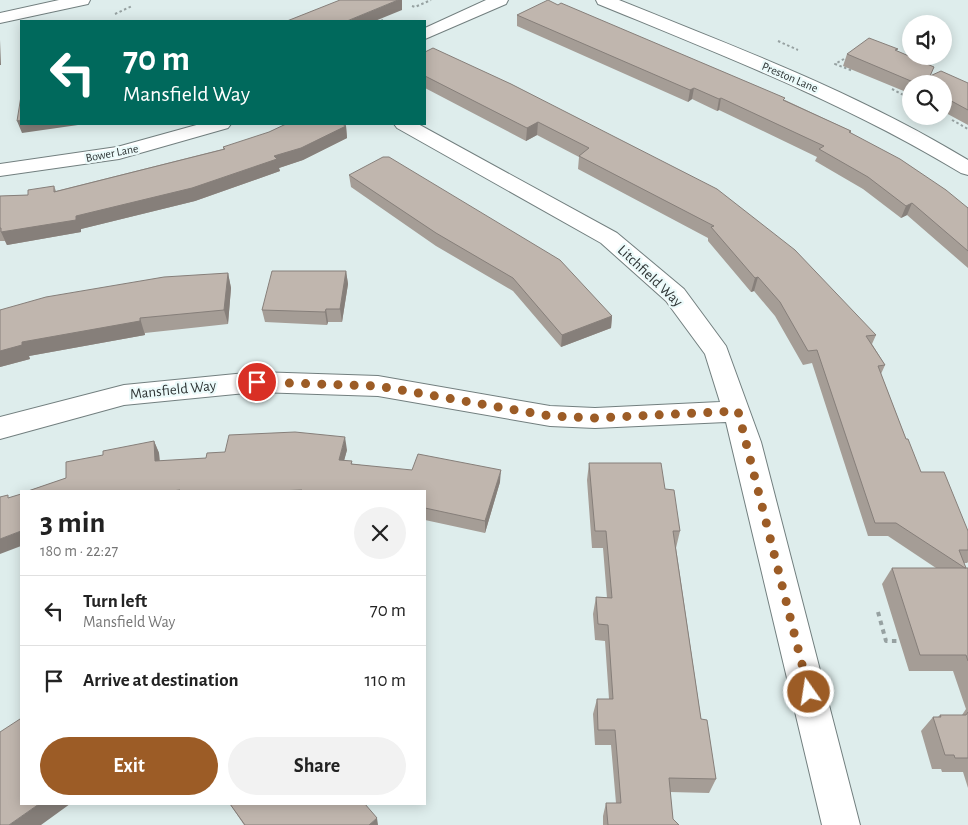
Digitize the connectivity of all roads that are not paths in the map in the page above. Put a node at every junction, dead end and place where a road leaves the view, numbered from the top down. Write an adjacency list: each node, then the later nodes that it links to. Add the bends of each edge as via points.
1 (82, 0): 4 (street)
2 (500, 0): 5 (street)
3 (604, 0): 8 (street, Preston Lane, via 859,107)
4 (0, 18)
5 (426, 34)
6 (217, 125): 9 (street, Bower Lane, via 119,153)
7 (406, 125): 10 (street, Litchfield Way, via 609,238 675,296 717,352)
8 (968, 169)
9 (0, 170)
10 (738, 411): 11 (street, Mansfield Way, via 595,418 550,416 378,386 257,382 124,395); 12 (street, Litchfield Way)
11 (0, 428)
12 (841, 825)

